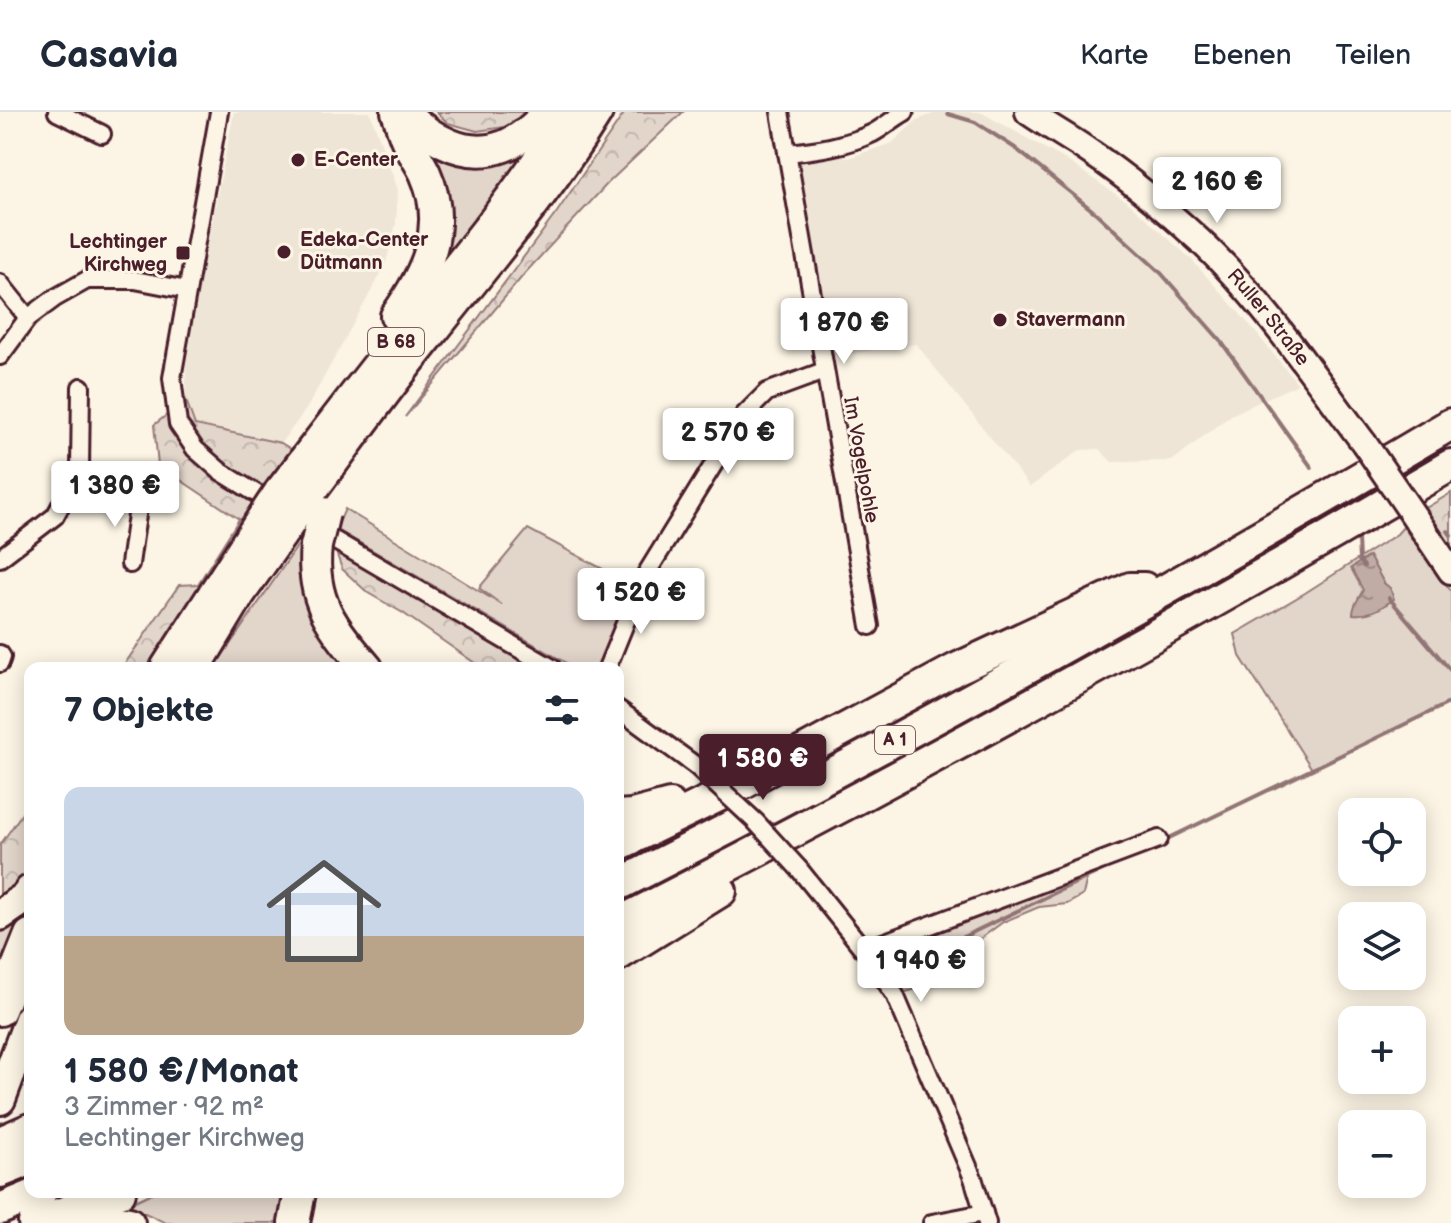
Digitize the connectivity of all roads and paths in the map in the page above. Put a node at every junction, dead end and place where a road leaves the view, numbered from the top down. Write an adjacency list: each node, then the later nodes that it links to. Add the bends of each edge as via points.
1 (57, 112): 11 (street)
2 (219, 112): 14 (street)
3 (400, 112): 4 (highway, via 445,143 486,150 528,132); 24 (highway, via 405,137 433,194 435,236 412,294 281,476)
4 (549, 112)
5 (570, 112): 24 (highway, B 68, via 511,198 369,376)
6 (597, 112): 24 (highway, B 68, via 529,209)
7 (780, 112): 12 (street, Im Vogelpohle)
8 (905, 112): 10 (street)
9 (1028, 113): 27 (main road, Ruller Straße, bridge, via 1117,171 1236,279 1364,443)
10 (887, 118): 12 (street, via 876,131 857,139)
11 (102, 134)
12 (787, 153): 17 (street, Im Vogelpohle)
13 (0, 283): 15 (street)
14 (187, 290): 15 (street, via 135,280 87,280); 34 (street, via 172,378 178,424 195,449 220,471 304,523)
15 (28, 318): 16 (street)
16 (0, 356)
17 (824, 371): 29 (street, Im Vogelpohle); 35 (street, via 767,392 744,415 651,563)
18 (81, 387): 22 (street, via 80,470)
19 (1451, 424): 28 (highway, A 1)
20 (1451, 465): 42 (highway, A 1, via 1141,644)
21 (169, 476): 23 (street)
22 (71, 489): 23 (street); 25 (street, via 55,516)
23 (139, 501): 26 (street)
24 (289, 503): 31 (highway, B 68); 32 (highway, B 68); 33 (highway, bridge, via 316,546 315,579 324,610)
25 (0, 558)
26 (130, 564)
27 (1451, 571)
28 (1170, 588): 38 (highway, via 1130,588 956,669); 43 (highway, A 1)
29 (870, 626)
30 (0, 654): 36 (street)
31 (170, 662)
32 (199, 662)
33 (362, 662)
34 (542, 662)
35 (609, 662)
36 (0, 663)
37 (624, 713): 48 (street, bridge, via 696,766 755,821)
38 (741, 785): 39 (highway); 41 (highway)
39 (624, 815)
40 (1159, 839): 48 (street)
41 (624, 842)
42 (757, 852): 46 (highway, A 1); 49 (highway, via 742,879)
43 (624, 882)
44 (24, 898): 45 (highway)
45 (0, 915)
46 (624, 920)
47 (24, 950): 50 (highway)
48 (864, 950): 61 (street, via 895,995)
49 (624, 951)
50 (0, 1010)
51 (24, 1035): 52 (highway)
52 (0, 1099)
53 (24, 1132): 54 (highway)
54 (0, 1142)
55 (24, 1162): 56 (highway)
56 (0, 1172)
57 (27, 1198): 60 (highway)
58 (103, 1198): 62 (highway)
59 (299, 1198): 65 (highway)
60 (0, 1209)
61 (986, 1218): 66 (street)
62 (34, 1223)
63 (66, 1223): 64 (highway)
64 (129, 1223)
65 (294, 1223)
66 (932, 1223)

